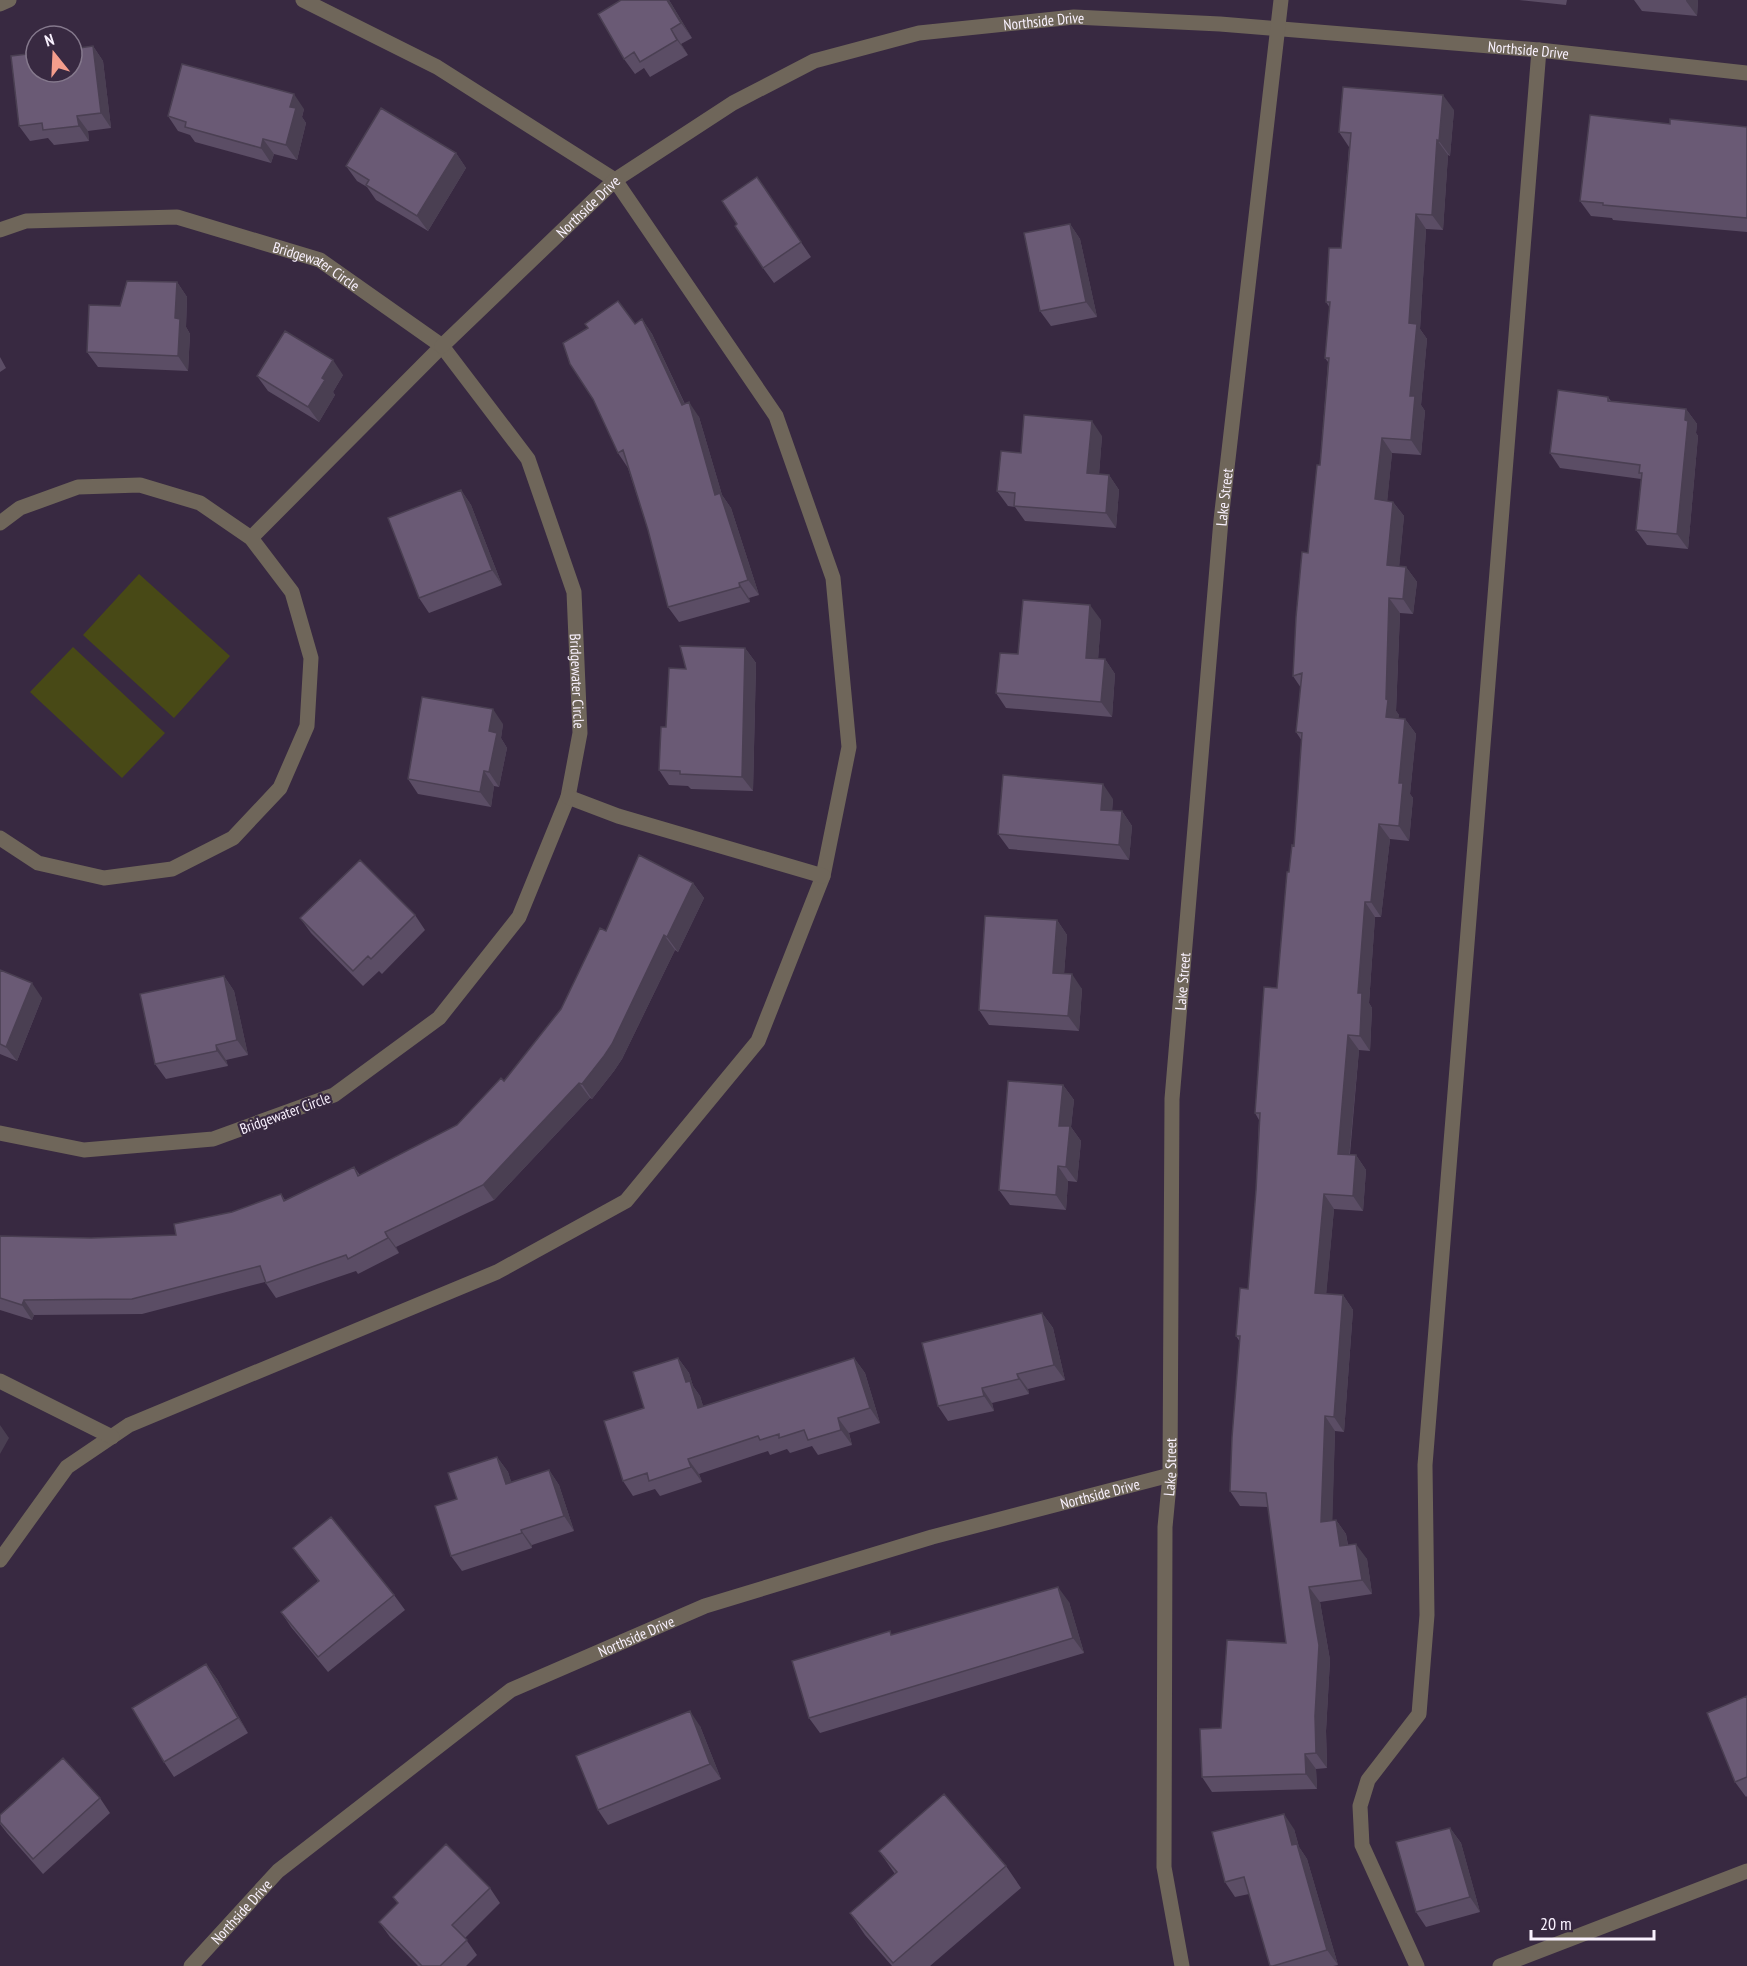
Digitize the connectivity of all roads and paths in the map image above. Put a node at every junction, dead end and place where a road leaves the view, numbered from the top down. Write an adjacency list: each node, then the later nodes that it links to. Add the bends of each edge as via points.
1 (9, 0): 4 (street)
2 (303, 0): 8 (street, via 437,67)
3 (1281, 0): 5 (street, Lake Street)
4 (0, 4)
5 (1278, 27): 6 (street, Northside Drive); 8 (street, Northside Drive, via 1074,17 919,33 814,62 733,104); 19 (street, Lake Street, via 1221,520 1172,1099)
6 (1539, 50): 7 (street, Northside Drive); 24 (street, via 1425,1465 1427,1616 1419,1714 1368,1780 1360,1806 1362,1845)
7 (1747, 73)
8 (615, 180): 10 (street, Northside Drive); 15 (street, via 776,416 833,578 849,747)
9 (0, 230): 10 (street, Bridgewater Circle, via 26,221 177,217 320,260)
10 (442, 346): 12 (street, Northside Drive); 13 (street, Bridgewater Circle, via 528,459 574,592 580,733)
11 (0, 523): 12 (street, via 20,508 78,487 140,485 200,503)
12 (251, 538): 14 (street, via 291,592 311,658 307,726 280,788 233,838 172,869 104,878 38,862)
13 (568, 797): 15 (street, via 618,816); 16 (street, Bridgewater Circle, via 519,917 490,954 439,1018 334,1095 213,1140 84,1150)
14 (0, 838)
15 (823, 876): 18 (street, via 758,1041 626,1201 497,1272 129,1425)
16 (0, 1133)
17 (0, 1381): 18 (street)
18 (112, 1437): 20 (street, via 67,1467)
19 (1170, 1475): 22 (street, Northside Drive, via 932,1537 705,1606 511,1690 278,1871); 23 (street, Lake Street, via 1165,1527 1164,1867)
20 (0, 1560)
21 (1747, 1871): 25 (street)
22 (191, 1966)
23 (1182, 1966)
24 (1417, 1966)
25 (1500, 1966)

